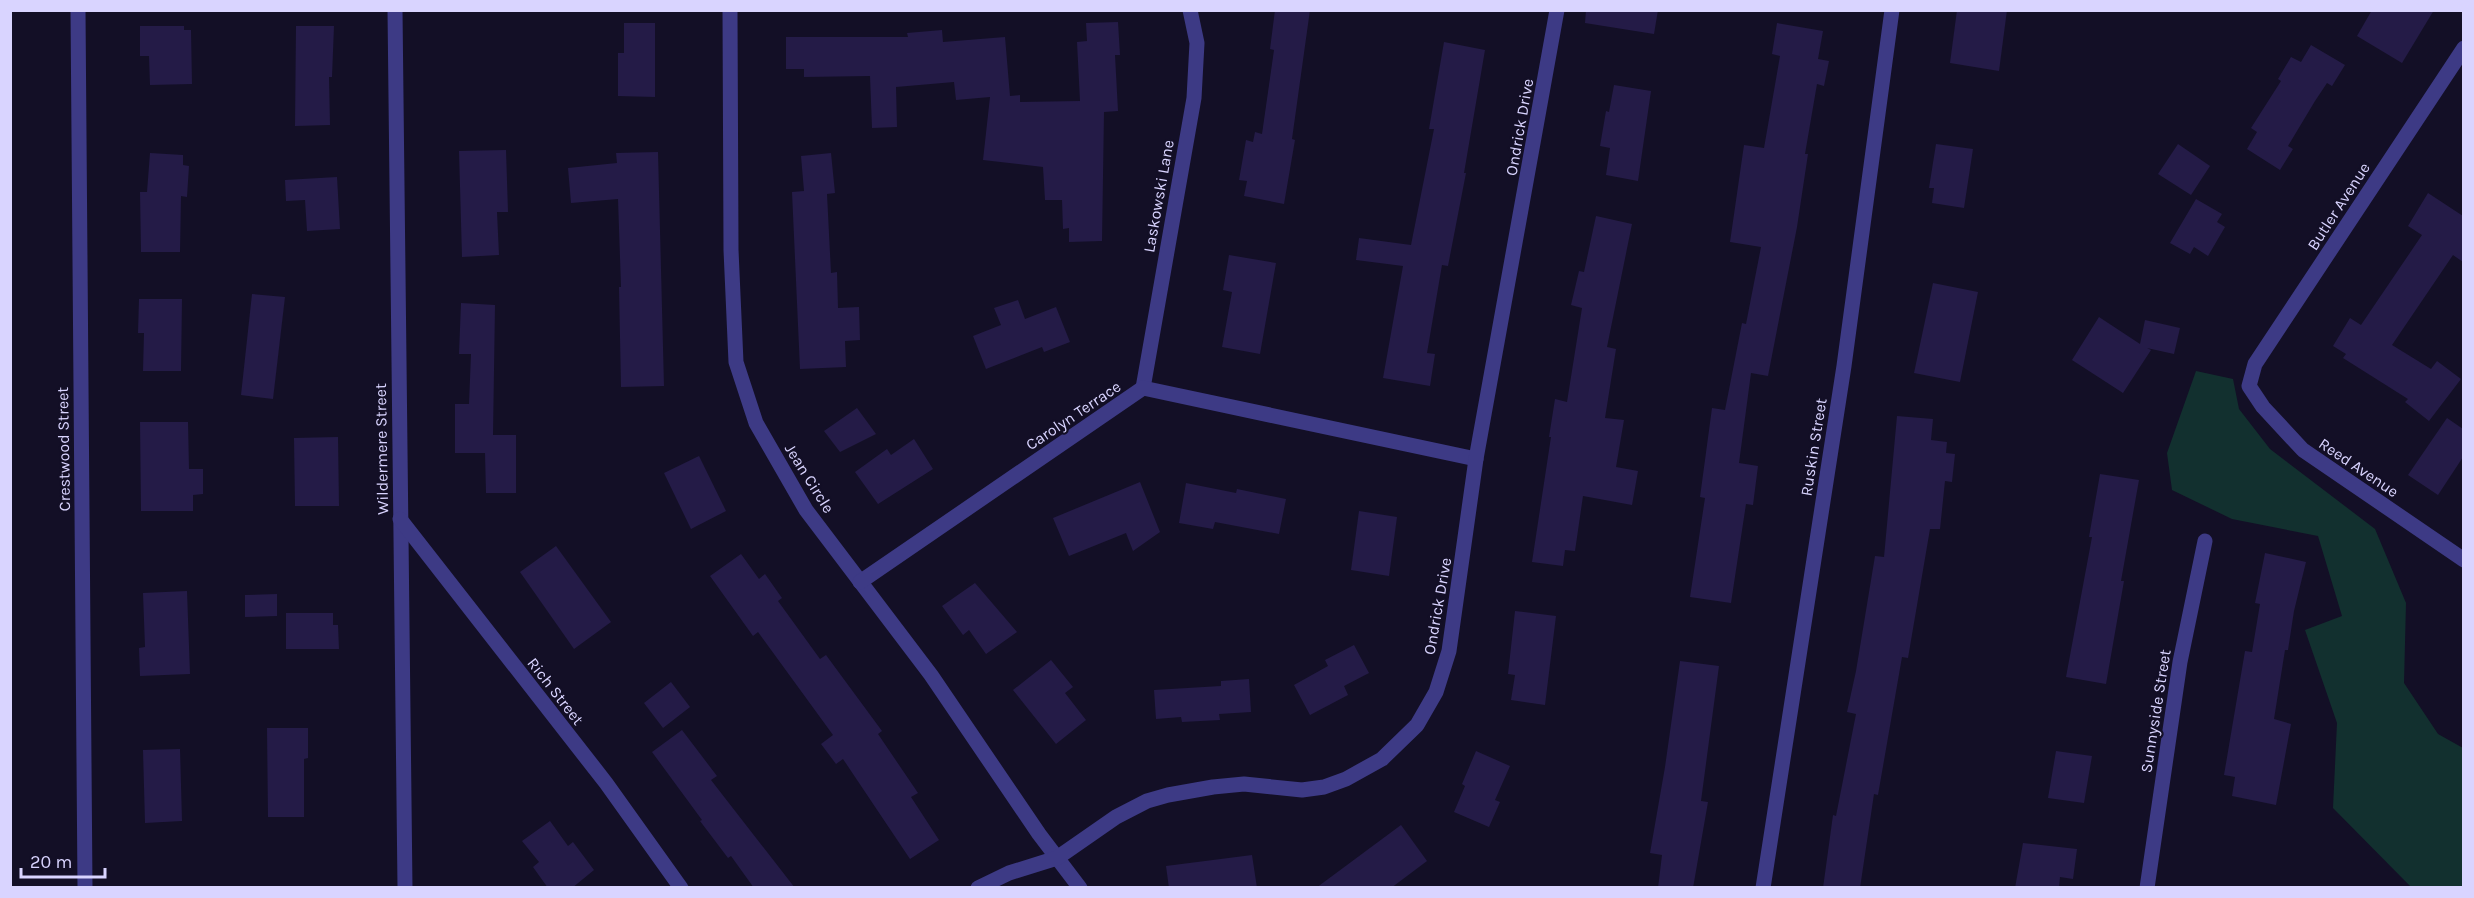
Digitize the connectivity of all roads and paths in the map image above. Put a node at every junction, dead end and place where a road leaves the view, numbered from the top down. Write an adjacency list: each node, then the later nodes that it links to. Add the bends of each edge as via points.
1 (78, 10): 16 (street, Crestwood Street)
2 (395, 10): 11 (street, Wildermere Street)
3 (730, 10): 14 (street, Jean Circle, via 731,250 736,362 756,423 806,510)
4 (1190, 10): 9 (street, Laskowski Lane, via 1197,43 1194,98)
5 (1557, 10): 10 (street, Ondrick Drive)
6 (1892, 10): 21 (street, Ruskin Street, via 1844,366)
7 (2463, 48): 8 (street, Butler Avenue, via 2255,364)
8 (2249, 386): 13 (street, Reed Avenue, via 2303,450)
9 (1143, 388): 10 (street, Carolyn Terrace); 14 (street, Carolyn Terrace)
10 (1476, 459): 15 (street, Ondrick Drive, via 1449,651 1436,692 1417,725 1382,759 1324,787 1302,790 1244,784 1147,801 1116,817)
11 (400, 519): 17 (street, Wildermere Street); 18 (street, Rich Street, via 606,783)
12 (2205, 541): 22 (street, Sunnyside Street, via 2180,662)
13 (2463, 561)
14 (860, 582): 15 (street, Jean Circle, via 931,675)
15 (1058, 858): 19 (street, Ondrick Drive, via 1009,873); 20 (street, Jean Circle)
16 (85, 888)
17 (405, 888)
18 (681, 888)
19 (978, 888)
20 (1080, 888)
21 (1763, 888)
22 (2147, 888)

